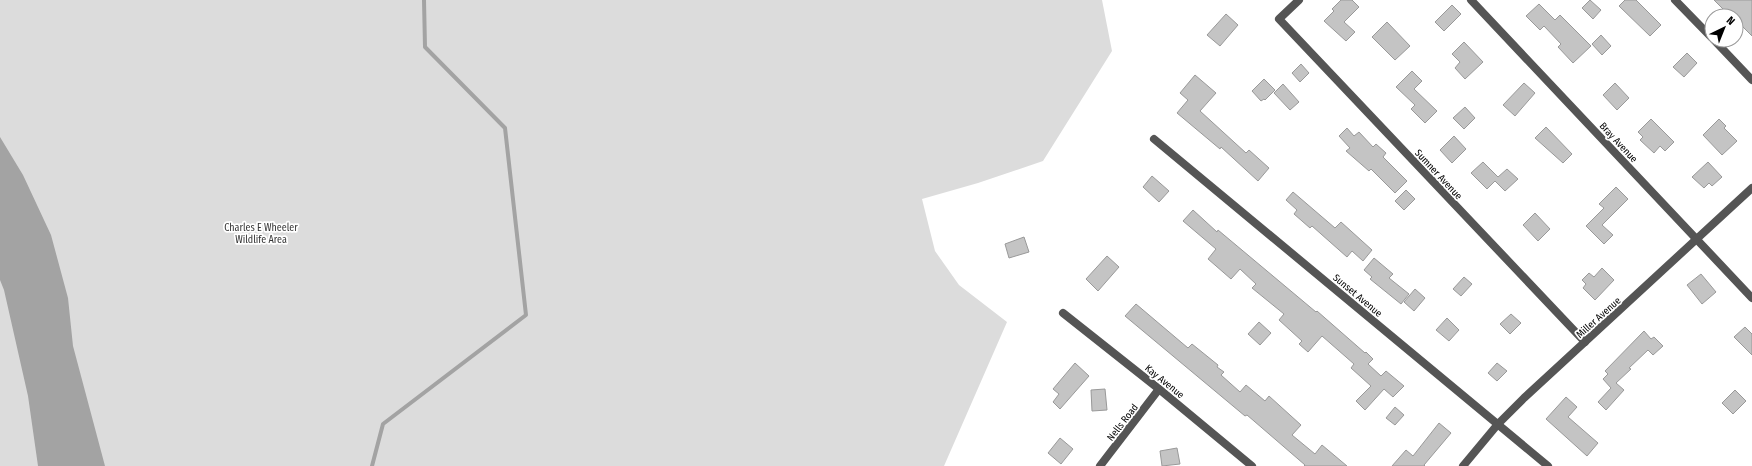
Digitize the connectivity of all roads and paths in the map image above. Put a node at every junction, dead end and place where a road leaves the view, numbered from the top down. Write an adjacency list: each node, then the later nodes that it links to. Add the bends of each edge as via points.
1 (1299, 0): 12 (street, Sumner Avenue, via 1279,19)
2 (1471, 0): 9 (street, Bray Avenue)
3 (1676, 0): 4 (street)
4 (1704, 30)
5 (1722, 48): 6 (street)
6 (1752, 80)
7 (1154, 139): 14 (street, Sunset Avenue)
8 (1752, 188): 9 (street, Miller Avenue)
9 (1697, 240): 10 (street, Bray Avenue); 12 (street, Miller Avenue)
10 (1752, 298)
11 (1063, 314): 13 (street, Kay Avenue)
12 (1585, 342): 14 (street, Miller Avenue)
13 (1159, 389): 15 (street, Nells Road); 16 (street, Kay Avenue)
14 (1498, 424): 17 (street, Miller Avenue); 18 (street, Sunset Avenue)
15 (1100, 466)
16 (1252, 466)
17 (1463, 466)
18 (1548, 466)

